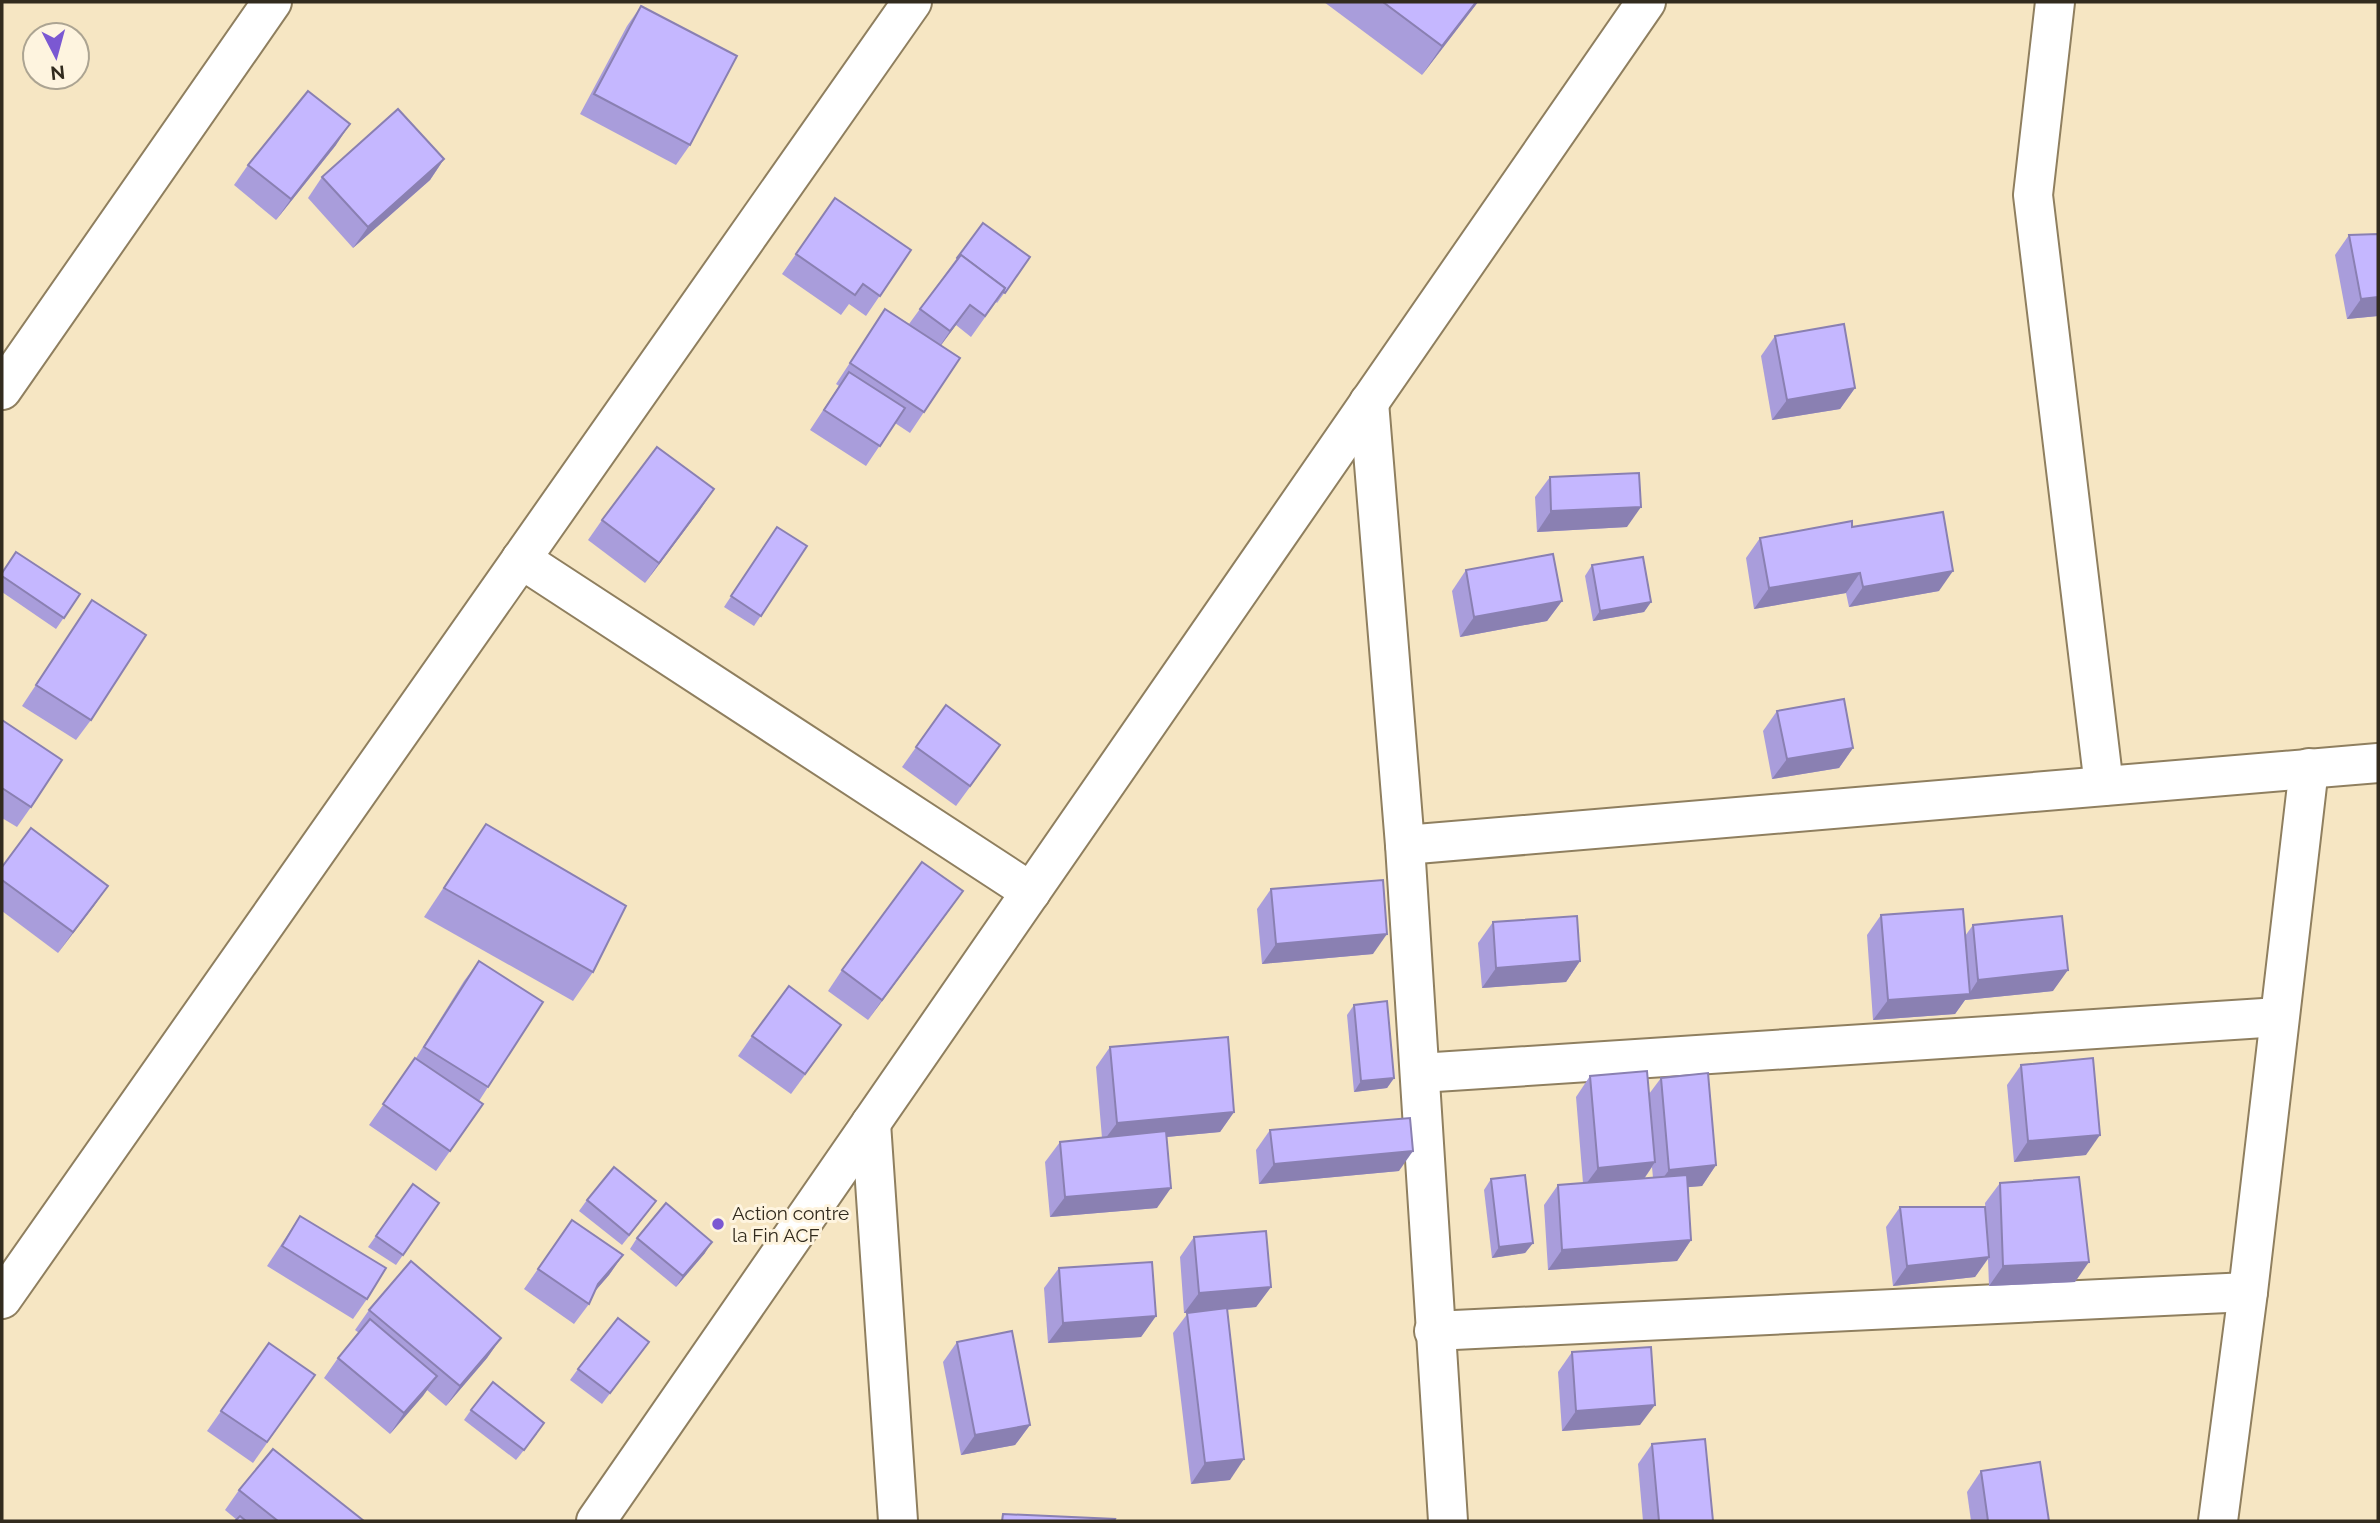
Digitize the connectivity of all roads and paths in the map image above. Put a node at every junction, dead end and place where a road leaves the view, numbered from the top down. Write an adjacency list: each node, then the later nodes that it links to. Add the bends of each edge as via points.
1 (272, 2): 5 (street)
2 (912, 2): 7 (street)
3 (1646, 2): 6 (street)
4 (2056, 2): 10 (street, via 2033,195)
5 (2, 390)
6 (1369, 402): 11 (street); 12 (street)
7 (521, 559): 12 (street); 17 (street)
8 (2378, 763): 9 (street)
9 (2309, 768): 10 (street); 13 (street)
10 (2104, 786): 11 (street)
11 (1405, 845): 14 (street)
12 (1031, 892): 15 (street)
13 (2279, 1017): 14 (street); 16 (street)
14 (1420, 1073): 18 (street)
15 (871, 1123): 19 (street); 20 (street)
16 (2248, 1292): 18 (street); 22 (street)
17 (2, 1299)
18 (1434, 1331): 21 (street)
19 (596, 1521)
20 (898, 1521)
21 (1448, 1521)
22 (2218, 1521)

